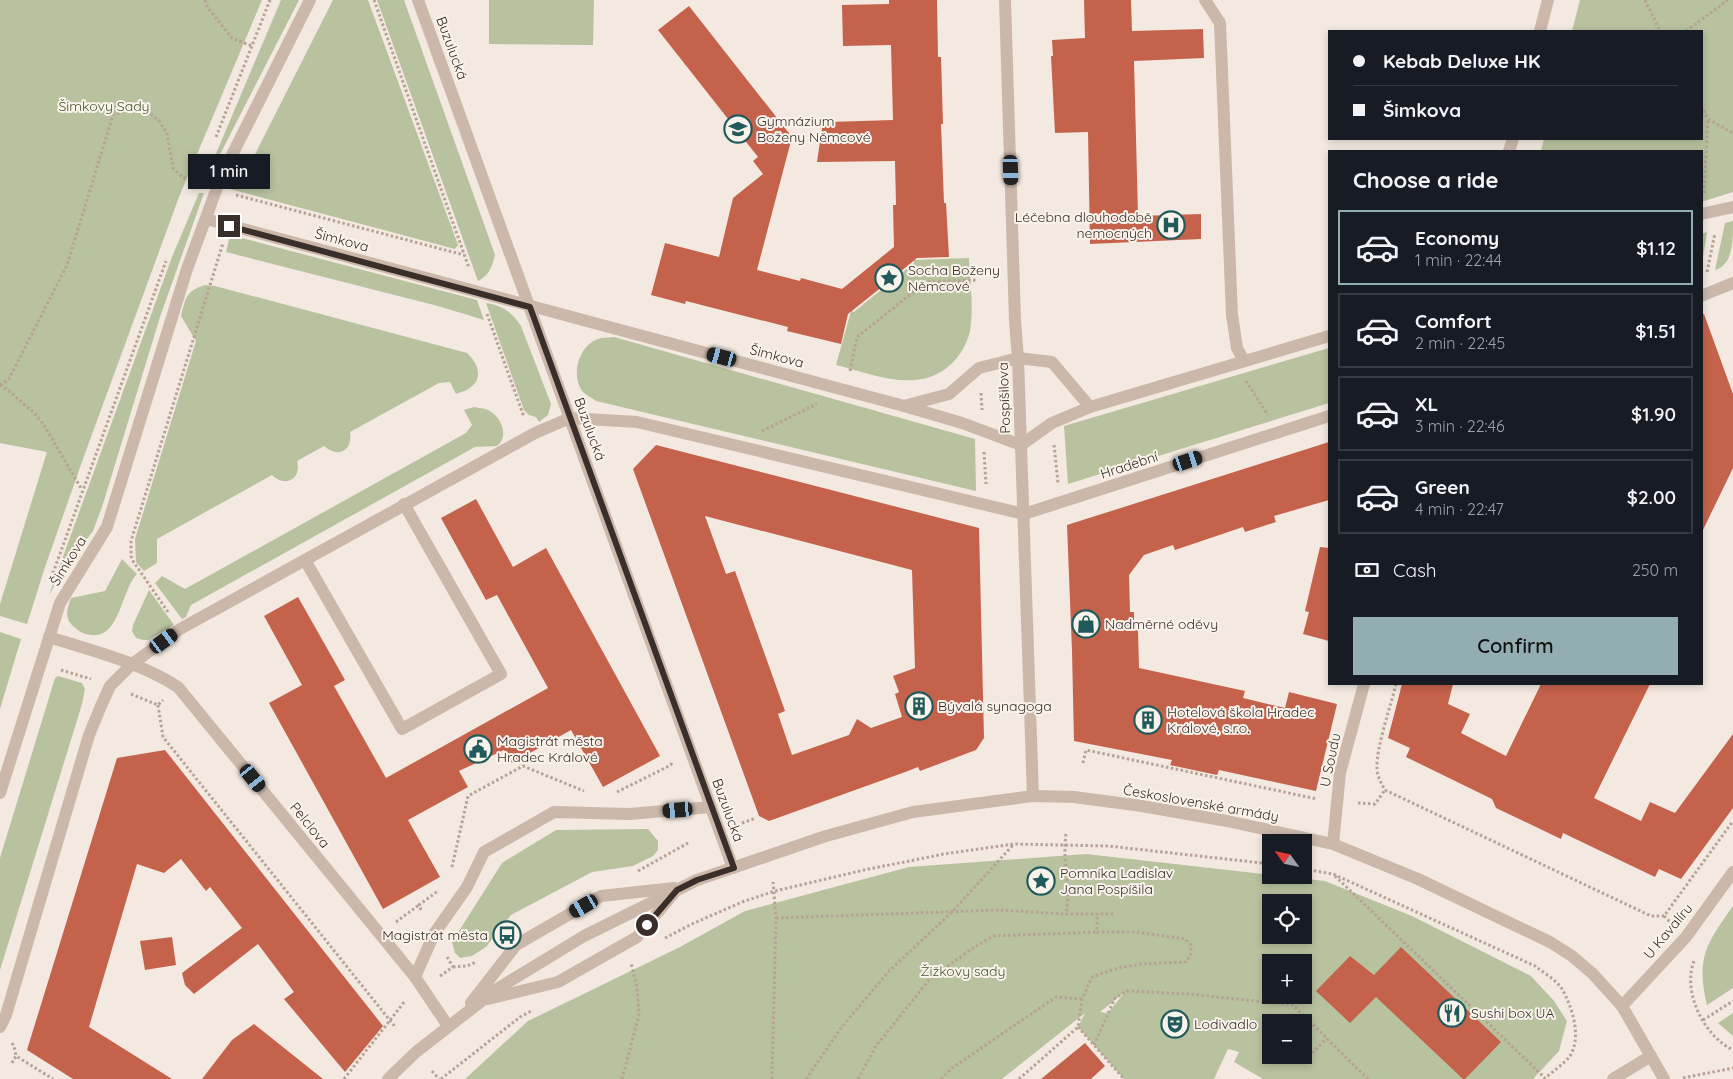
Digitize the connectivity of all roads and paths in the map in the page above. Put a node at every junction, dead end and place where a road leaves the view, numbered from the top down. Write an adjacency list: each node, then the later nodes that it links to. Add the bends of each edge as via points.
1 (201, 0): 12 (path)
2 (205, 0): 12 (path)
3 (270, 0): 16 (path)
4 (310, 0): 23 (street)
5 (374, 0): 24 (path, via 464,255)
6 (418, 0): 36 (street, Buzulucká)
7 (1005, 0): 39 (street, Pospíšilova)
8 (1205, 0): 40 (street, via 1220,24 1232,315)
9 (1548, 0): 13 (street)
10 (1645, 0): 14 (path)
11 (1728, 0): 15 (path)
12 (208, 8): 16 (path, via 232,38)
13 (1540, 30)
14 (1660, 30)
15 (1687, 30)
16 (252, 46): 20 (path)
17 (1703, 110): 18 (path)
18 (1708, 119): 19 (path); 25 (path)
19 (1733, 133)
20 (215, 139)
21 (201, 175): 22 (path)
22 (198, 184): 23 (path); 42 (path, via 182,177 174,168 167,133 159,121 134,108 113,115 67,265 9,380)
23 (217, 190): 24 (path); 28 (street)
24 (238, 196): 29 (path)
25 (1704, 196)
26 (1733, 207): 27 (street)
27 (1703, 214)
28 (206, 219): 29 (street, Šimkova); 64 (street, Šimkova, via 187,269 107,526 60,604)
29 (229, 226): 36 (street, Šimkova); 63 (path, via 132,541 133,560)
30 (1715, 233): 32 (path)
31 (169, 253): 58 (path)
32 (1707, 273)
33 (977, 280): 41 (path, via 926,282 858,337)
34 (1733, 283): 35 (street)
35 (1703, 295)
36 (530, 307): 45 (street, Šimkova); 49 (street, Buzulucká)
37 (486, 311): 50 (path)
38 (1328, 336): 40 (street)
39 (1018, 358): 45 (street, Šimkova, via 979,368 949,394); 46 (street, via 1052,362); 53 (street, Pospíšilova)
40 (1239, 362): 46 (street); 51 (path)
41 (849, 374)
42 (0, 385): 58 (path, via 44,425)
43 (980, 388): 47 (path)
44 (818, 404): 54 (path, via 751,436)
45 (904, 406): 53 (street, Šimkova, via 962,422)
46 (1090, 407): 53 (street, via 1052,423)
47 (982, 414)
48 (1328, 416): 51 (street, Hradební)
49 (570, 418): 54 (street, via 637,422); 59 (street, via 523,439); 82 (street, Buzulucká)
50 (527, 419)
51 (1280, 432): 60 (street, Hradební)
52 (1054, 440): 56 (path)
53 (1021, 445): 60 (street, Pospíšilova)
54 (747, 448): 60 (street)
55 (984, 448): 57 (path)
56 (1059, 487)
57 (986, 489)
58 (82, 490): 62 (path)
59 (404, 504): 61 (street); 61 (street, via 501,674 402,729)
60 (1024, 514): 80 (street, Pospíšilova)
61 (305, 560): 63 (street)
62 (51, 578)
63 (180, 629): 65 (street)
64 (49, 637): 65 (street); 75 (street, Šimkova)
65 (132, 664): 116 (street, Pelclova, via 158,674 178,687); 127 (street, via 110,686 89,735)
66 (52, 672): 67 (path, via 61,670)
67 (96, 680)
68 (1364, 685): 81 (street, U Soudu, via 1340,773)
69 (1396, 685): 76 (path, via 1377,768)
70 (124, 691): 72 (path)
71 (164, 699): 72 (path)
72 (158, 705): 125 (path, via 163,737)
73 (672, 756): 79 (path, via 671,764)
74 (1083, 763): 81 (path, via 1086,750)
75 (3, 771): 78 (street, Šimkova)
76 (1385, 790): 81 (path, via 1374,804); 106 (path, via 1651,916)
77 (586, 792): 92 (path, via 523,766 468,796)
78 (0, 793)
79 (616, 793)
80 (1033, 796): 89 (street, Československé armády, via 1074,797 1142,806); 91 (street, Československé armády, via 913,812 826,836)
81 (1337, 802): 89 (street, U Soudu)
82 (711, 807): 91 (street, Buzulucká); 116 (street, via 629,814 554,812 484,852 467,887 434,934)
83 (756, 818): 85 (path)
84 (1733, 821): 106 (path)
85 (742, 823)
86 (1066, 834): 88 (path)
87 (1014, 844): 88 (path); 99 (path, via 944,854); 102 (path)
88 (1065, 844): 90 (path); 103 (path)
89 (1333, 844): 121 (street, Československé armády, via 1418,879 1550,942 1593,974)
90 (1262, 863)
91 (734, 868): 98 (street, Československé armády)
92 (452, 870)
93 (1312, 870): 95 (path)
94 (1733, 872): 121 (street, U Kavalíru, via 1686,936)
95 (1333, 874): 140 (path); 140 (path, via 1535,966 1561,988 1572,1010 1577,1031 1570,1056)
96 (773, 882): 99 (path)
97 (442, 887): 100 (path)
98 (680, 889): 119 (street, Československé armády, via 584,936); 119 (street, Československé armády, via 637,936 558,982); 122 (street, Československé armády, via 601,896 516,945)
99 (775, 891): 107 (path); 109 (path)
100 (419, 906): 101 (path); 108 (path)
101 (421, 910)
102 (952, 912): 103 (path, via 998,910); 107 (path); 147 (path, via 888,972 841,1028)
103 (1066, 914): 104 (path)
104 (1097, 914): 105 (path); 111 (path)
105 (1114, 914)
106 (1664, 916): 110 (path)
107 (776, 918): 146 (path)
108 (392, 924)
109 (692, 924)
110 (1675, 926)
111 (1097, 932): 117 (path, via 1136,932 1185,938 1191,945 1192,954 1186,962 1141,964 1092,977); 148 (path, via 993,936 970,950 928,980 876,1046)
112 (444, 951): 115 (path, via 453,967)
113 (1696, 954): 124 (path, via 1690,970 1692,993)
114 (629, 957): 145 (path, via 638,987 639,1014)
115 (440, 976)
116 (415, 978): 126 (street, Pelclova)
117 (1082, 999): 128 (path); 149 (path, via 1056,997 952,1068)
118 (405, 1001): 125 (path)
119 (481, 1001): 122 (street, Československé armády)
120 (1733, 1001): 124 (path)
121 (1622, 1006): 136 (street, Československé armády)
122 (460, 1017): 126 (street, Československé armády)
123 (520, 1017): 144 (path)
124 (1703, 1020): 133 (path, via 1724,1046)
125 (390, 1022): 129 (path); 142 (path)
126 (448, 1026): 143 (street, Československé armády)
127 (0, 1027)
128 (1078, 1027): 132 (path); 150 (path)
129 (396, 1028)
130 (1327, 1038): 132 (path, via 1294,1005 1128,990 1115,998); 134 (path); 152 (path)
131 (11, 1043): 135 (path)
132 (1094, 1045): 151 (path)
133 (1733, 1050)
134 (1312, 1053)
135 (16, 1056): 137 (path); 141 (path)
136 (1651, 1056): 153 (street); 154 (street, Československé armády)
137 (12, 1063)
138 (1733, 1068): 155 (path)
139 (432, 1071): 144 (path)
140 (1545, 1078)
141 (53, 1079)
142 (344, 1079)
143 (388, 1079)
144 (440, 1079)
145 (622, 1079)
146 (772, 1079)
147 (806, 1079)
148 (858, 1079)
149 (941, 1079)
150 (1019, 1079)
151 (1124, 1079)
152 (1368, 1079)
153 (1613, 1079)
154 (1664, 1079)
155 (1675, 1079)

